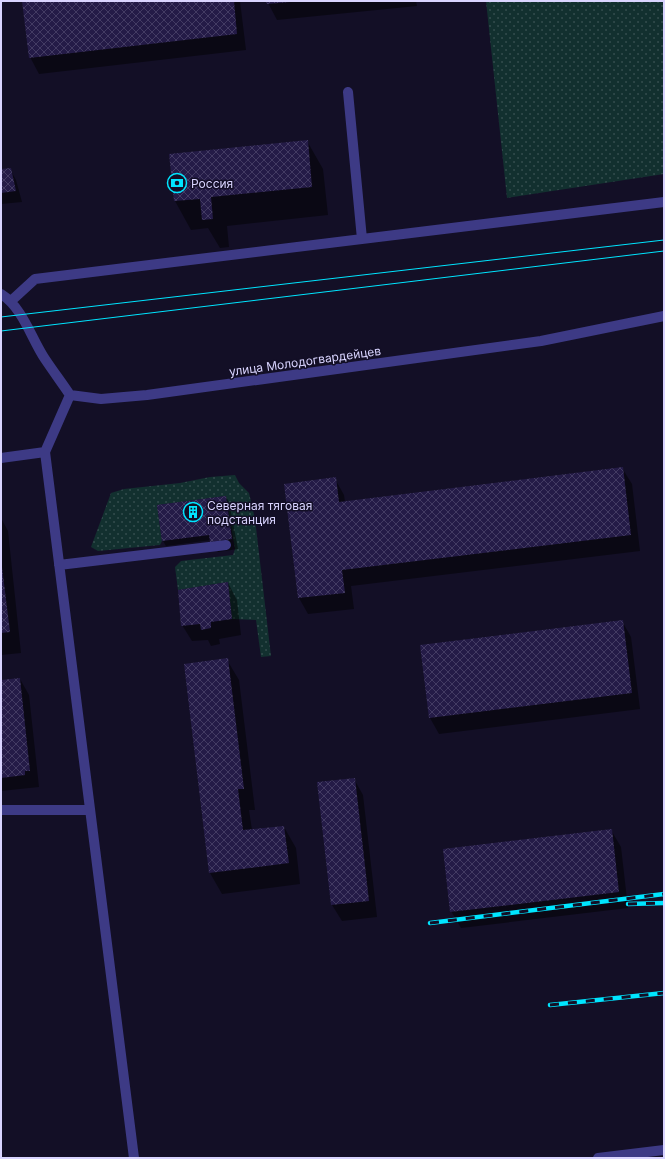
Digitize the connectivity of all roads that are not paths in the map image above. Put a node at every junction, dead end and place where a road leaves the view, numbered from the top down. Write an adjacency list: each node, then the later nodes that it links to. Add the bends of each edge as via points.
1 (348, 92): 3 (street)
2 (664, 202): 3 (street)
3 (362, 239): 5 (street, via 35,279)
4 (1, 294): 5 (street)
5 (11, 301): 7 (street, via 21,314 45,359)
6 (664, 316): 7 (street, улица Молодогвардейцев, via 541,341 147,395 101,398)
7 (70, 395): 8 (street)
8 (45, 452): 9 (street); 11 (street)
9 (1, 458)
10 (226, 546): 11 (street)
11 (60, 565): 13 (street)
12 (1, 810): 13 (street)
13 (90, 810): 15 (street)
14 (664, 1150): 16 (street)
15 (134, 1158)
16 (598, 1158)

